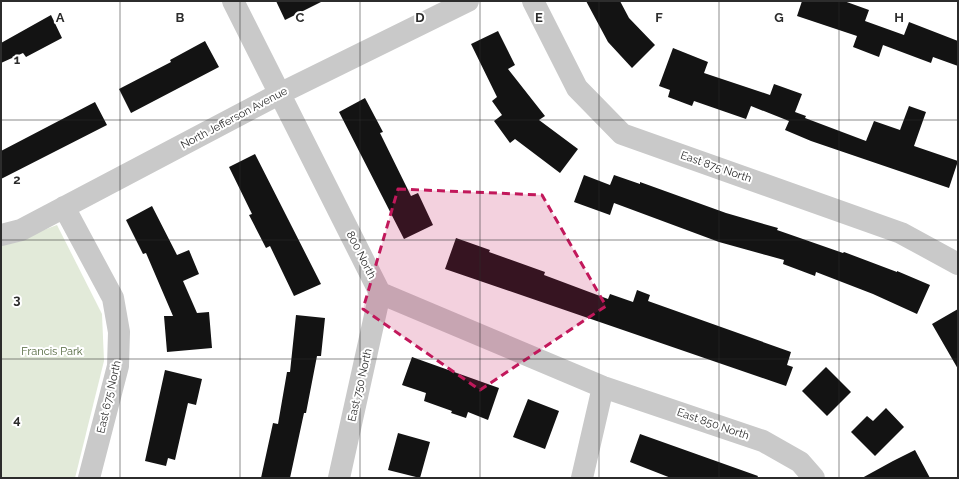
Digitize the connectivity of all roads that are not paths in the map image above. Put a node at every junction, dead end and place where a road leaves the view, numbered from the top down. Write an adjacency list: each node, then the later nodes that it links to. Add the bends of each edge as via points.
1 (232, 1): 4 (street, 800 North)
2 (468, 1): 4 (street, North Jefferson Avenue)
3 (533, 1): 7 (street, East 875 North, via 577,88 622,134 902,233)
4 (279, 94): 5 (street, North Jefferson Avenue); 8 (street, 800 North)
5 (64, 207): 6 (street, North Jefferson Avenue, via 21,230); 10 (street, East 675 North, via 113,298 119,332 118,366)
6 (1, 235)
7 (958, 264)
8 (380, 293): 9 (street); 11 (street, East 750 North)
9 (603, 387): 12 (street); 13 (street, East 850 North, via 763,441 800,462)
10 (89, 478)
11 (339, 478)
12 (582, 478)
13 (814, 478)

